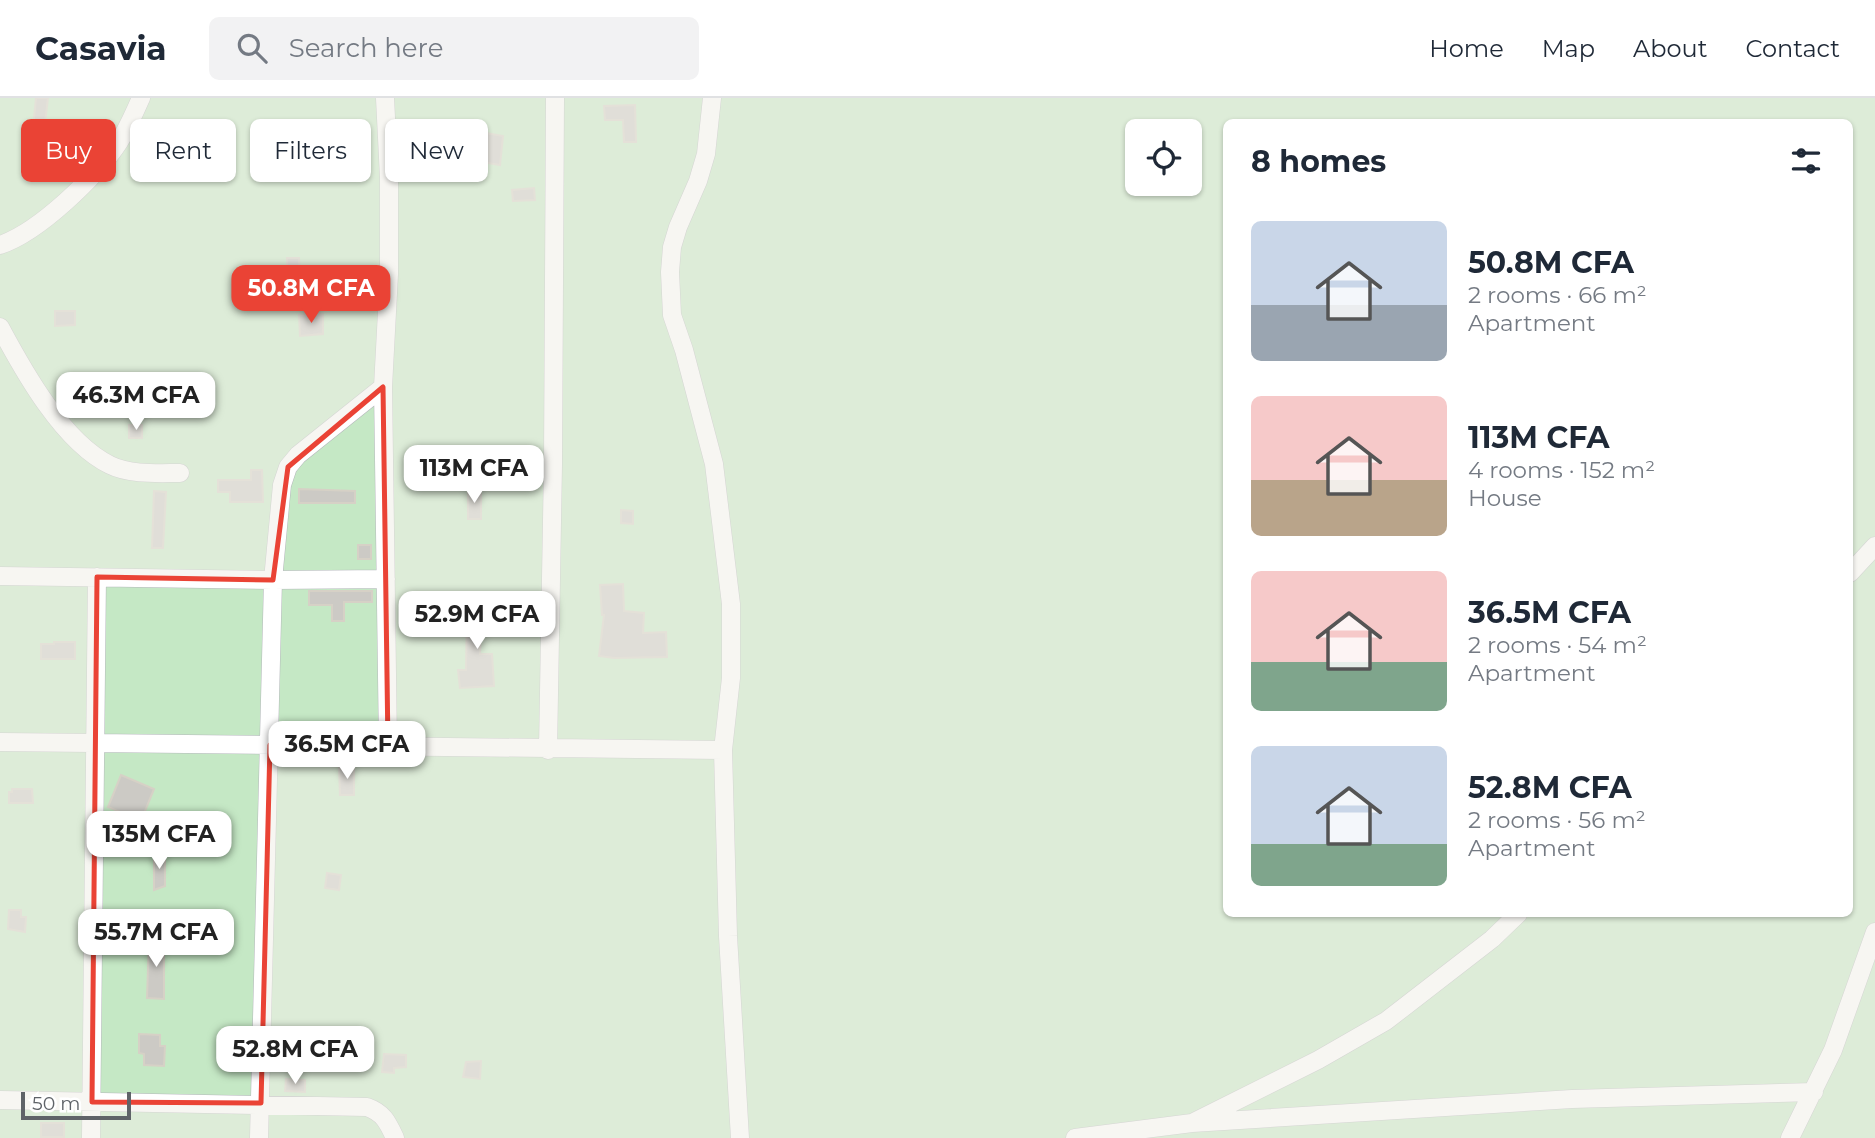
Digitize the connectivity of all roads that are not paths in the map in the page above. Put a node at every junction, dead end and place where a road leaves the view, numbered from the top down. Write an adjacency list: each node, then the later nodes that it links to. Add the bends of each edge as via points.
1 (141, 98): 5 (street, via 118,143 57,210 18,239)
2 (385, 98): 7 (street, via 389,274)
3 (555, 98): 19 (street)
4 (712, 98): 20 (street, via 706,154 678,227 670,272 672,315 714,464 730,592 731,678)
5 (0, 245)
6 (0, 327): 8 (street, via 56,417 90,452 113,466)
7 (383, 387): 13 (street); 14 (street, via 298,454 288,467 282,485)
8 (180, 473)
9 (1875, 546): 10 (street)
10 (1853, 570)
11 (0, 576): 12 (street)
12 (97, 577): 14 (street); 16 (street)
13 (386, 579): 14 (street); 18 (street)
14 (273, 580): 17 (street)
15 (0, 742): 16 (street)
16 (94, 744): 17 (street); 25 (street)
17 (270, 745): 18 (street); 26 (street)
18 (388, 747): 19 (street)
19 (548, 750): 20 (street)
20 (723, 750): 31 (street, via 727,936)
21 (1515, 917): 27 (street, via 1387,1021)
22 (1875, 932): 23 (street)
23 (1814, 1092): 27 (street, via 1559,1100); 33 (street)
24 (0, 1100): 25 (street)
25 (92, 1102): 26 (street); 28 (street)
26 (261, 1103): 29 (street); 30 (street, via 367,1107 385,1118)
27 (1192, 1123): 32 (street)
28 (91, 1138)
29 (259, 1138)
30 (395, 1138)
31 (740, 1138)
32 (1075, 1138)
33 (1790, 1138)

